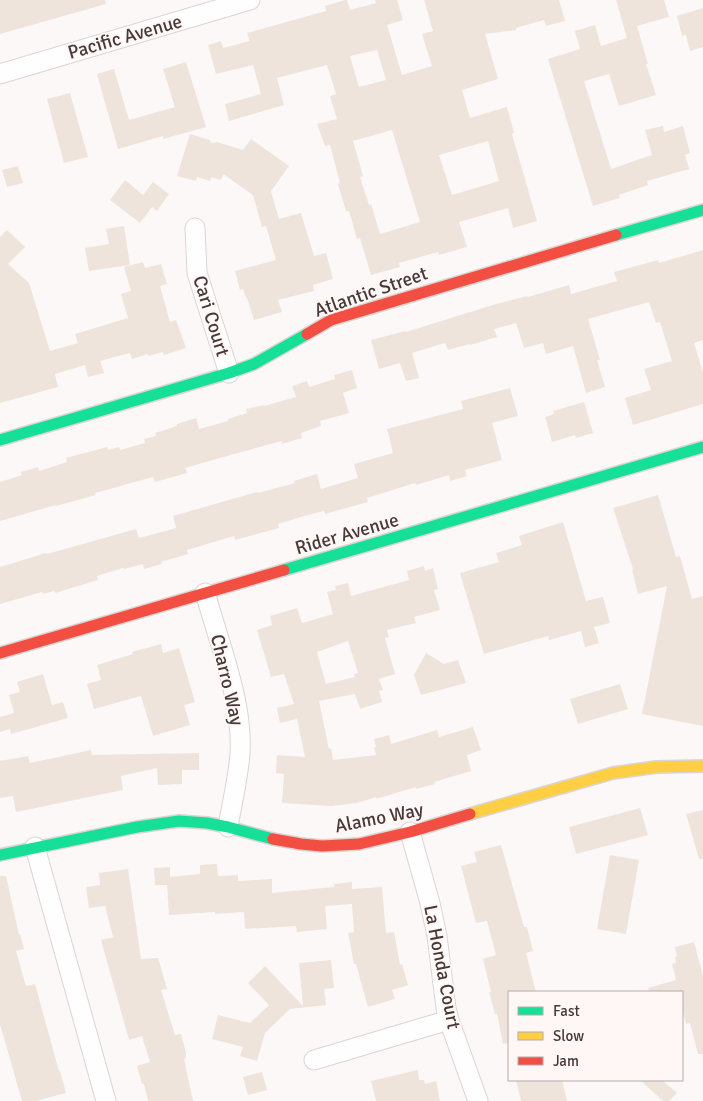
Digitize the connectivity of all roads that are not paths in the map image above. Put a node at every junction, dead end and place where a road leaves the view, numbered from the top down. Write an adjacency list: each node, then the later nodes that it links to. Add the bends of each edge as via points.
1 (250, 0): 2 (street, Pacific Avenue)
2 (0, 74)
3 (703, 210): 5 (street, Atlantic Street, via 331,320 254,364)
4 (195, 228): 5 (street, Cari Court, via 197,273)
5 (228, 373): 6 (street, Atlantic Street)
6 (0, 440)
7 (703, 447): 8 (street, Rider Avenue)
8 (205, 593): 9 (street, Rider Avenue); 11 (street, Charro Way, via 238,714 240,753)
9 (0, 653)
10 (703, 766): 12 (street, Alamo Way, via 656,767 613,773)
11 (228, 827): 12 (street, Alamo Way, via 282,841 322,846 359,844); 13 (street, Alamo Way, via 192,821 162,823)
12 (410, 832): 15 (street, La Honda Court, via 437,936)
13 (35, 847): 14 (street, Alamo Way); 17 (street)
14 (0, 855)
15 (449, 1020): 16 (street); 18 (street, La Honda Court)
16 (314, 1060)
17 (106, 1101)
18 (478, 1101)

